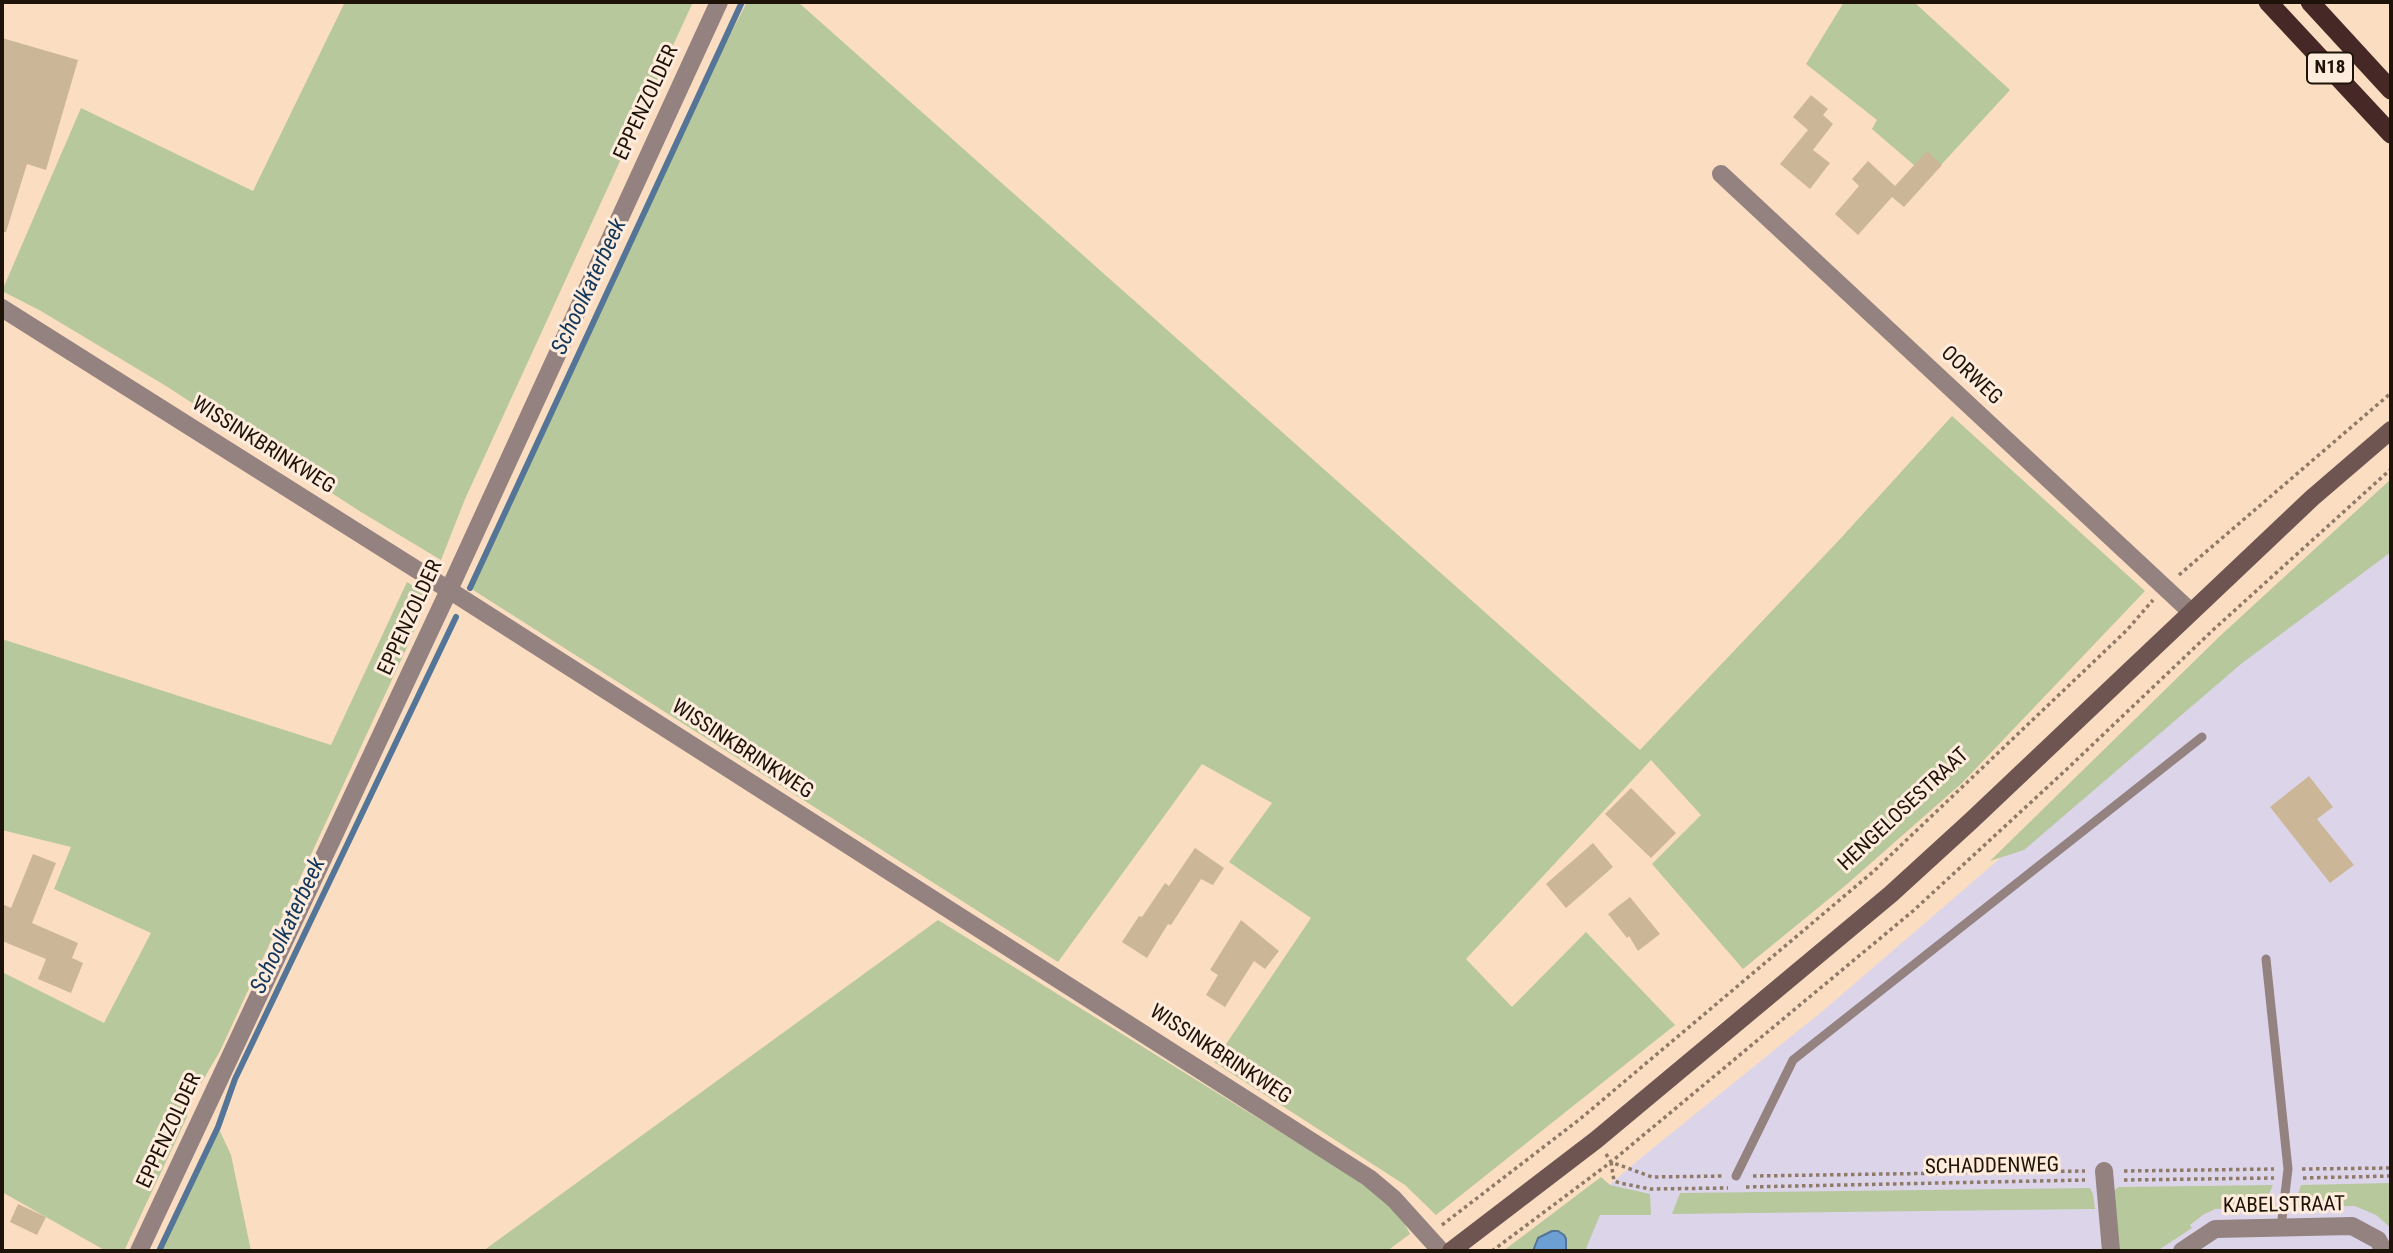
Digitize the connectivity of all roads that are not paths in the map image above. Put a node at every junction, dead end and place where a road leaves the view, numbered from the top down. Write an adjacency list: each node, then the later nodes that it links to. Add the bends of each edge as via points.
1 (719, 2): 9 (street, EPPENZOLDER)
2 (2268, 2): 5 (highway, N18)
3 (2310, 2): 4 (highway, N18)
4 (2391, 90)
5 (2391, 134)
6 (1721, 174): 10 (street, OORWEG)
7 (2, 308): 9 (street, WISSINKBRINKWEG)
8 (2391, 429): 10 (main road)
9 (449, 590): 16 (street, EPPENZOLDER); 17 (street, WISSINKBRINKWEG, via 1368,1178 1394,1199)
10 (2190, 611): 18 (main road, via 1891,894 1596,1140)
11 (2202, 737): 13 (lane, via 1793,1060)
12 (2266, 959): 15 (lane, via 2287,1173)
13 (1736, 1176)
14 (2104, 1176): 19 (street)
15 (2281, 1227): 20 (street, KABELSTRAAT, via 2215,1229); 21 (street, KABELSTRAAT, via 2352,1226 2378,1240)
16 (138, 1251)
17 (1441, 1251)
18 (1451, 1251)
19 (2112, 1251)
20 (2182, 1251)
21 (2384, 1251)

